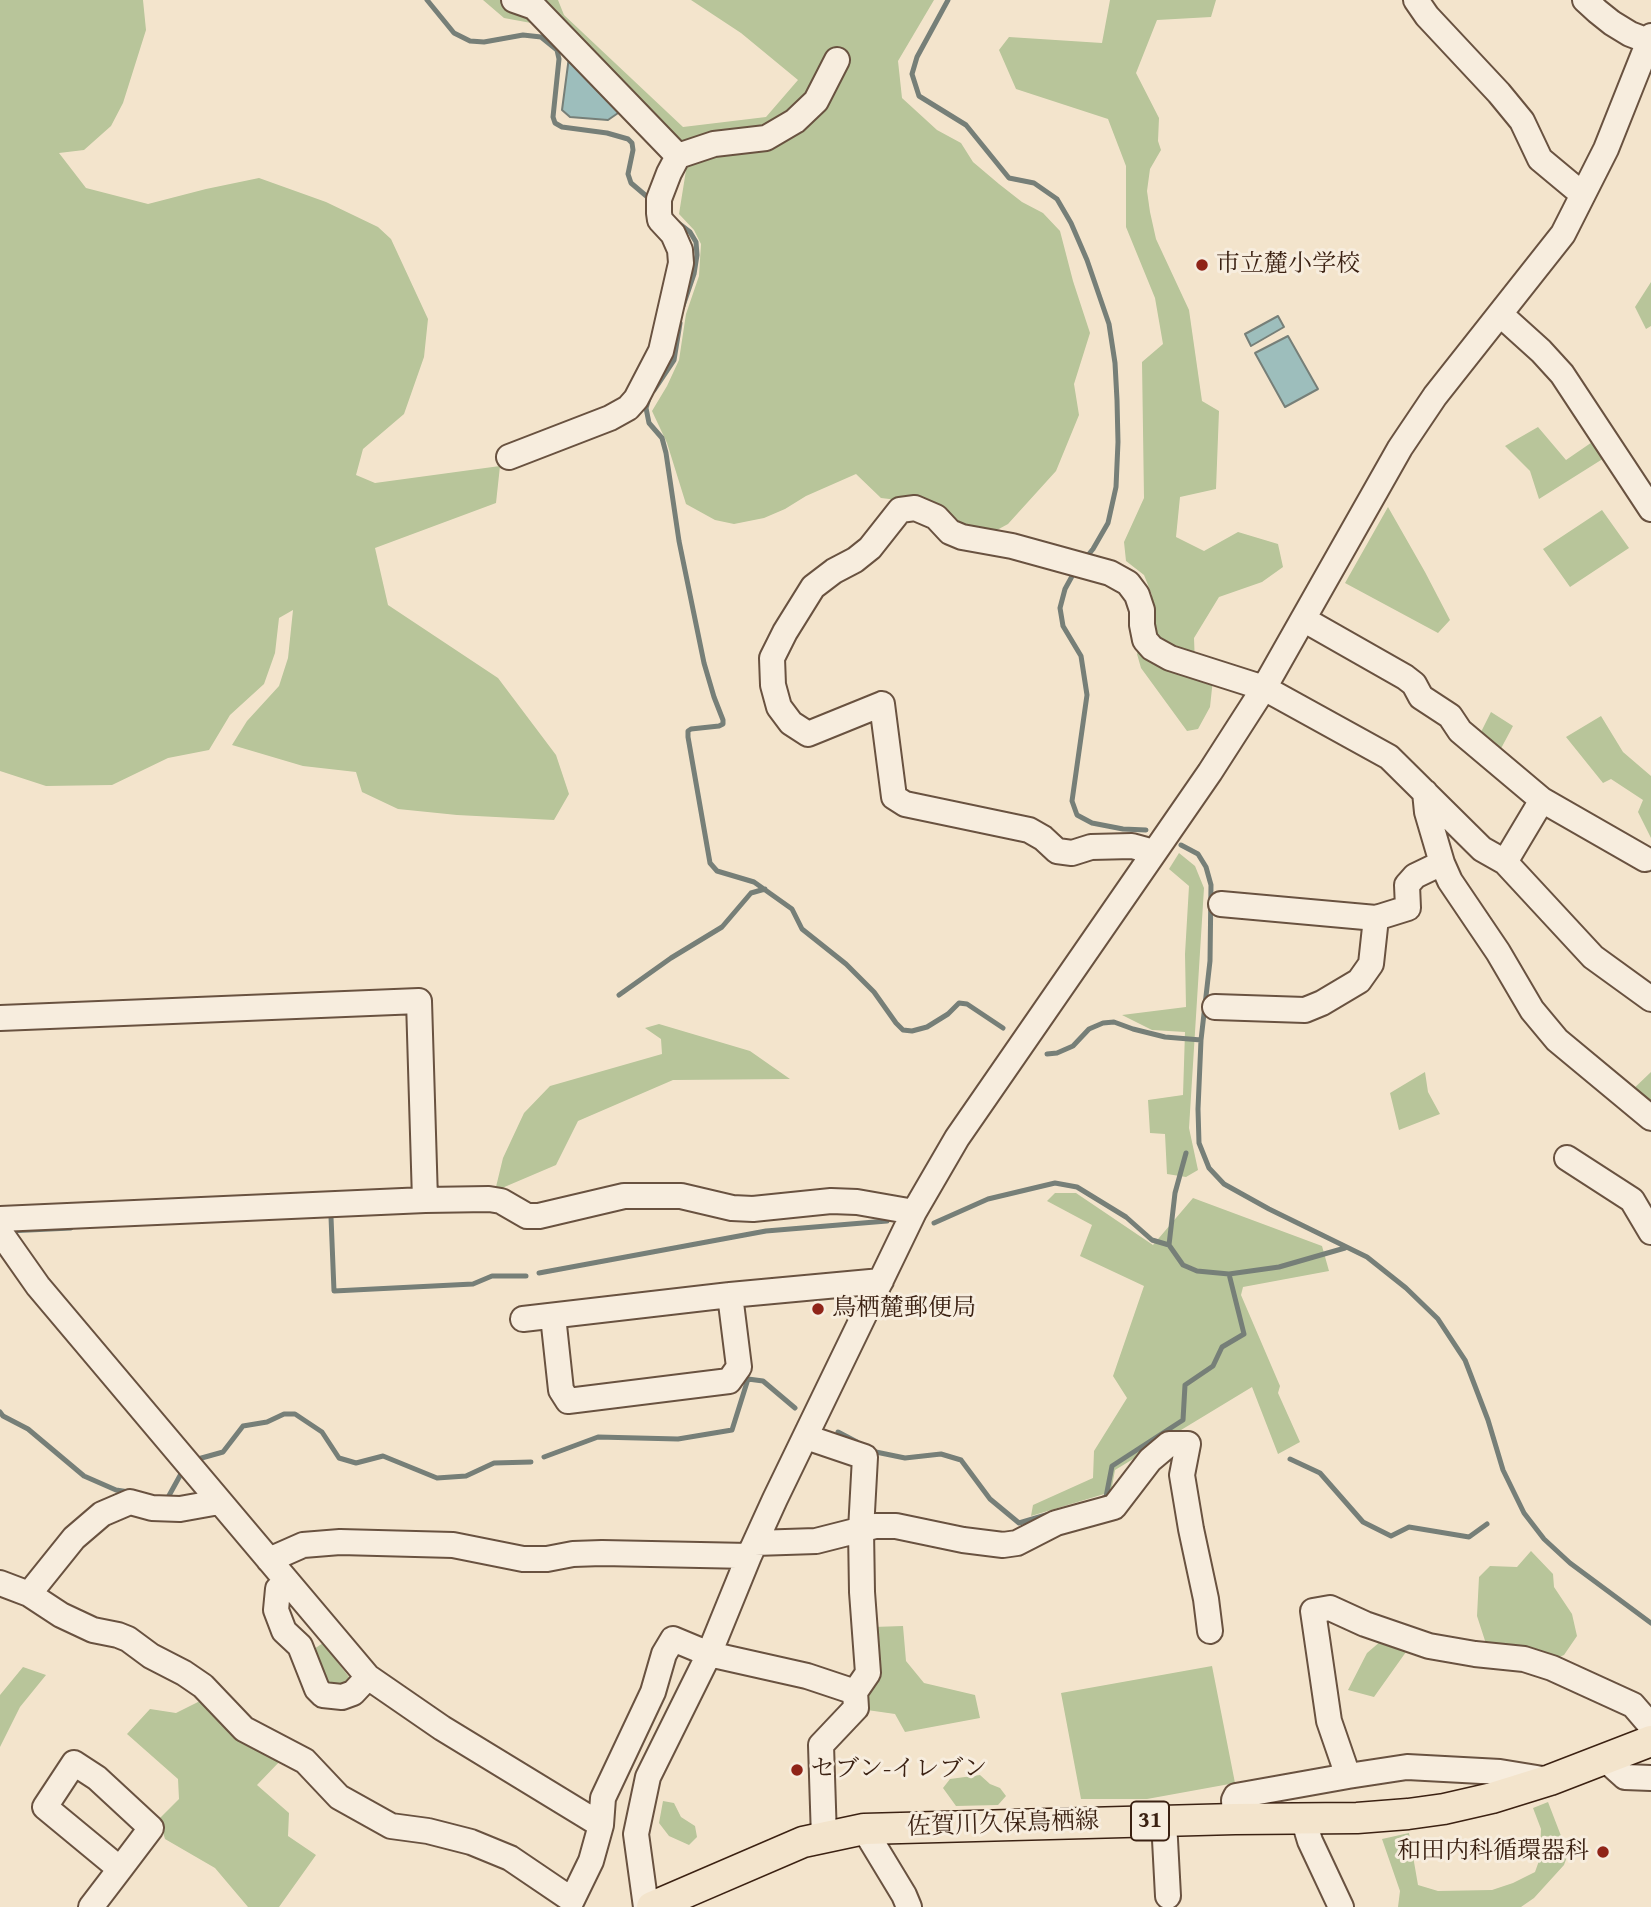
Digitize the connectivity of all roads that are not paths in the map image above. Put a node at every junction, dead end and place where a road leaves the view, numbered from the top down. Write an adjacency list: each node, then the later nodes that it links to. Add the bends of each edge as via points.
1 (514, 0): 6 (street, via 534,7)
2 (1416, 0): 7 (street, via 1522,121 1540,159)
3 (1585, 0): 4 (street, via 1612,23)
4 (1650, 40): 7 (street)
5 (837, 60): 6 (street, via 816,101 795,121 766,138 714,144)
6 (678, 156): 9 (street, via 659,206 660,220 674,234 681,263 661,351 636,399 610,418)
7 (1583, 194): 8 (street, via 1563,234)
8 (1500, 314): 10 (street, via 1562,374); 11 (street, via 1400,448)
9 (509, 457)
10 (1651, 509)
11 (1303, 619): 12 (street); 14 (street, via 1405,677 1421,697 1450,716 1460,731)
12 (1264, 688): 13 (street, via 1389,757); 15 (street); 15 (street, via 1152,648 1145,640 1137,595 1128,583 1110,573 962,537 915,508 900,510 870,548 813,587 772,658 779,707 791,723 808,734 882,704 894,797 905,804 1029,830 1057,851 1132,846)
13 (1425, 792): 17 (street, via 1482,849); 18 (street)
14 (1542, 800): 16 (street); 17 (street)
15 (1154, 852): 27 (street, via 957,1138)
16 (1644, 859)
17 (1505, 862): 21 (street, via 1593,957)
18 (1442, 863): 20 (street, via 1407,885 1408,908); 24 (street, via 1532,1010 1557,1040)
19 (1221, 904): 20 (street)
20 (1376, 918): 22 (street, via 1371,964 1359,981 1322,1003 1305,1010)
21 (1651, 999)
22 (1214, 1007)
23 (0, 1018): 26 (street, via 419,1001)
24 (1651, 1118)
25 (1567, 1158): 28 (street, via 1632,1200)
26 (425, 1200): 27 (street, via 489,1199 527,1216 624,1196 681,1196 753,1209 858,1202); 29 (street)
27 (914, 1212): 30 (street)
28 (1651, 1232)
29 (1, 1233): 35 (street, via 37,1286)
30 (881, 1281): 31 (street); 34 (street)
31 (730, 1296): 32 (street); 32 (street, via 739,1367 729,1381 568,1401 561,1390)
32 (552, 1316): 33 (street)
33 (523, 1320)
34 (806, 1437): 36 (street, via 865,1457); 37 (street)
35 (219, 1502): 38 (street); 41 (street, via 180,1509 130,1502 102,1514 74,1538)
36 (861, 1530): 37 (street); 42 (street, via 896,1525 1003,1545 1017,1542 1056,1523 1114,1507 1150,1460 1169,1444 1188,1444 1182,1475); 45 (street, via 868,1674)
37 (752, 1550): 38 (street, via 523,1559 453,1545 340,1542 303,1545); 43 (street)
38 (269, 1560): 40 (street)
39 (0, 1583): 41 (street)
40 (287, 1583): 44 (street); 44 (street, via 278,1589 276,1610 284,1630 300,1646 317,1689 323,1695 342,1697 353,1693)
41 (29, 1594): 55 (street, via 93,1630 128,1639 184,1673 244,1729 305,1761 339,1797 391,1826 471,1842 510,1858 572,1900 591,1861)
42 (1210, 1631)
43 (709, 1654): 45 (street); 55 (street, via 674,1639 664,1654 653,1692 603,1798); 61 (street, via 648,1777 636,1834)
44 (368, 1677): 55 (street)
45 (855, 1692): 57 (street, via 856,1708 821,1745)
46 (1651, 1726): 49 (street, via 1633,1705 1552,1668 1524,1659 1429,1646 1330,1608 1313,1611 1329,1721)
47 (1651, 1741): 48 (main road, 佐賀川久保鳥栖線 / 31)
48 (1605, 1759): 50 (street, via 1625,1777); 51 (main road, 佐賀川久保鳥栖線 / 31)
49 (1348, 1776): 51 (street, via 1407,1767); 53 (street, via 1236,1796)
50 (1651, 1778)
51 (1550, 1780): 52 (main road, 佐賀川久保鳥栖線 / 31, via 1432,1810)
52 (1303, 1818): 53 (main road, 佐賀川久保鳥栖線 / 31); 64 (street)
53 (1235, 1819): 54 (main road, 佐賀川久保鳥栖線 / 31)
54 (1164, 1821): 56 (main road, 佐賀川久保鳥栖線 / 31); 59 (street)
55 (601, 1825)
56 (864, 1829): 57 (main road, 佐賀川久保鳥栖線 / 31); 63 (street)
57 (824, 1838): 62 (main road, 佐賀川久保鳥栖線 / 31, via 803,1842)
58 (120, 1869): 60 (street)
59 (1168, 1896)
60 (91, 1907)
61 (646, 1907)
62 (652, 1907)
63 (909, 1907)
64 (1341, 1907)

